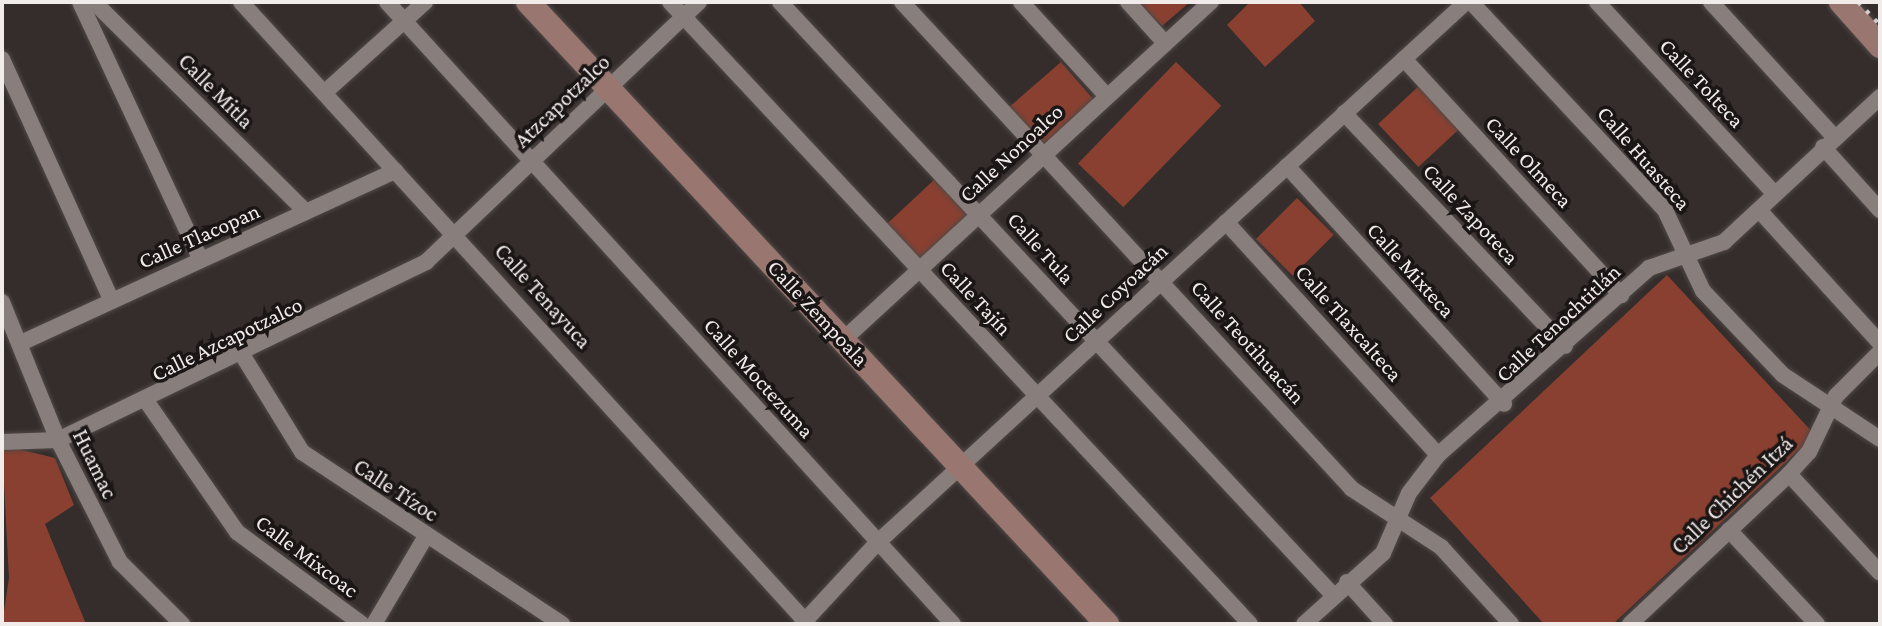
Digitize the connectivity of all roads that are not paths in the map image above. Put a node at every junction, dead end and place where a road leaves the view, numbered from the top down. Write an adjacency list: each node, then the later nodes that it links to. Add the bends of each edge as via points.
1 (80, 2): 42 (street)
2 (94, 2): 37 (street, Calle Mitla)
3 (241, 2): 25 (street, Calle Tenayuca)
4 (387, 2): 19 (street, Calle Moctezuma)
5 (425, 2): 19 (street)
6 (528, 2): 24 (street, Calle Zempoala)
7 (670, 2): 18 (street, Calle Tajín)
8 (699, 2): 18 (street, Atzcapotzalco)
9 (780, 2): 38 (street, Calle Tula)
10 (902, 2): 30 (street, Calle Teotihuacán)
11 (1021, 2): 26 (street)
12 (1128, 2): 20 (street)
13 (1211, 2): 20 (street, Calle Nonoalco)
14 (1468, 2): 23 (street, Calle Coyoacán); 41 (street, Calle Huasteca, via 1665,210)
15 (1597, 2): 34 (street, Calle Tolteca)
16 (1711, 2): 29 (street)
17 (1841, 2): 21 (street)
18 (683, 17): 24 (street, Atzcapotzalco); 43 (street, Calle Tajín)
19 (404, 21): 25 (street); 31 (street, Calle Moctezuma)
20 (1165, 43): 26 (street, Calle Nonoalco)
21 (1880, 46)
22 (2, 59): 46 (street)
23 (1404, 59): 28 (street, Calle Coyoacán); 45 (street, Calle Olmeca)
24 (608, 87): 31 (street, Atzcapotzalco); 48 (street, Calle Zempoala)
25 (324, 93): 33 (street, Calle Tenayuca)
26 (1106, 95): 30 (street, Calle Nonoalco)
27 (1880, 97): 29 (street, Calle Tenochtitlán)
28 (1344, 113): 32 (street, Calle Coyoacán); 52 (street, Calle Zapoteca)
29 (1829, 142): 34 (street, Calle Tenochtitlán); 36 (street)
30 (1042, 155): 38 (street, Calle Nonoalco); 44 (street, Calle Teotihuacán)
31 (534, 159): 40 (street, Atzcapotzalco); 68 (street, Calle Moctezuma)
32 (1287, 166): 39 (street, Calle Coyoacán); 57 (street, Calle Mixteca)
33 (395, 171): 37 (street, Calle Tlacopan); 40 (street, Calle Tenayuca)
34 (1775, 194): 35 (street, Calle Tenochtitlán)
35 (1759, 210): 41 (street, Calle Tenochtitlán, via 1714,249); 51 (street)
36 (1880, 210)
37 (306, 212): 42 (street, Calle Tlacopan)
38 (979, 213): 43 (street, Calle Nonoalco); 49 (street, Calle Tula)
39 (1226, 222): 44 (street, Calle Coyoacán); 62 (street, Calle Tlaxcalteca)
40 (456, 232): 54 (street, Calle Azcapotzalco, via 394,281); 72 (street, Calle Tenayuca)
41 (1688, 253): 45 (street, Calle Tenochtitlán, via 1649,268); 58 (street, Calle Huasteca, via 1703,291 1783,375)
42 (201, 260): 46 (street, Calle Tlacopan)
43 (919, 268): 48 (street, Calle Nonoalco); 55 (street, Calle Tajín)
44 (1162, 280): 49 (street, Calle Coyoacán); 65 (street, Calle Teotihuacán, via 1352,489)
45 (1621, 295): 52 (street, Calle Tenochtitlán)
46 (111, 299): 50 (street, Calle Tlacopan)
47 (2, 302): 50 (street, Huamac)
48 (843, 340): 63 (street, Calle Zempoala)
49 (1095, 340): 55 (street, Calle Coyoacán); 71 (street, Calle Tula)
50 (21, 343): 60 (street, Huamac)
51 (1880, 343)
52 (1565, 346): 57 (street, Calle Tenochtitlán)
53 (1880, 352): 58 (street, Calle Chichén Itzá)
54 (243, 356): 56 (street, Calle Azcapotzalco); 67 (street, Calle Tízoc, via 302,452)
55 (1038, 396): 63 (street, Calle Coyoacán); 79 (street, Calle Tajín)
56 (147, 402): 60 (street, Calle Azcapotzalco); 74 (street, Calle Mixcoac, via 237,532)
57 (1504, 404): 62 (street, Calle Tenochtitlán)
58 (1832, 407): 59 (street, Calle Huasteca); 64 (street, Calle Chichén Itzá)
59 (1880, 439)
60 (58, 440): 61 (street, Calle Azcapotzalco); 73 (street, Huamac, via 132,581)
61 (2, 442)
62 (1438, 455): 65 (street, Calle Tenochtitlán, via 1419,476)
63 (961, 468): 68 (street, Calle Coyoacán); 78 (street, Calle Zempoala)
64 (1789, 474): 66 (street, Calle Chichén Itzá); 69 (street)
65 (1399, 521): 70 (street, Calle Tenochtitlán, via 1383,553); 82 (street, Calle Teotihuacán, via 1441,547)
66 (1729, 530): 83 (street, Calle Chichén Itzá); 84 (street)
67 (426, 536): 75 (street); 76 (street, Calle Tízoc)
68 (877, 543): 72 (street, Calle Coyoacán); 77 (street, Calle Moctezuma)
69 (1880, 573)
70 (1347, 582): 71 (street, Calle Tenochtitlán); 81 (street)
71 (1333, 595): 80 (street, Calle Tenochtitlán)
72 (805, 623)
73 (182, 624)
74 (362, 624)
75 (374, 624)
76 (562, 624)
77 (953, 624)
78 (1107, 624)
79 (1250, 624)
80 (1304, 624)
81 (1385, 624)
82 (1511, 624)
83 (1630, 624)
84 (1817, 624)

